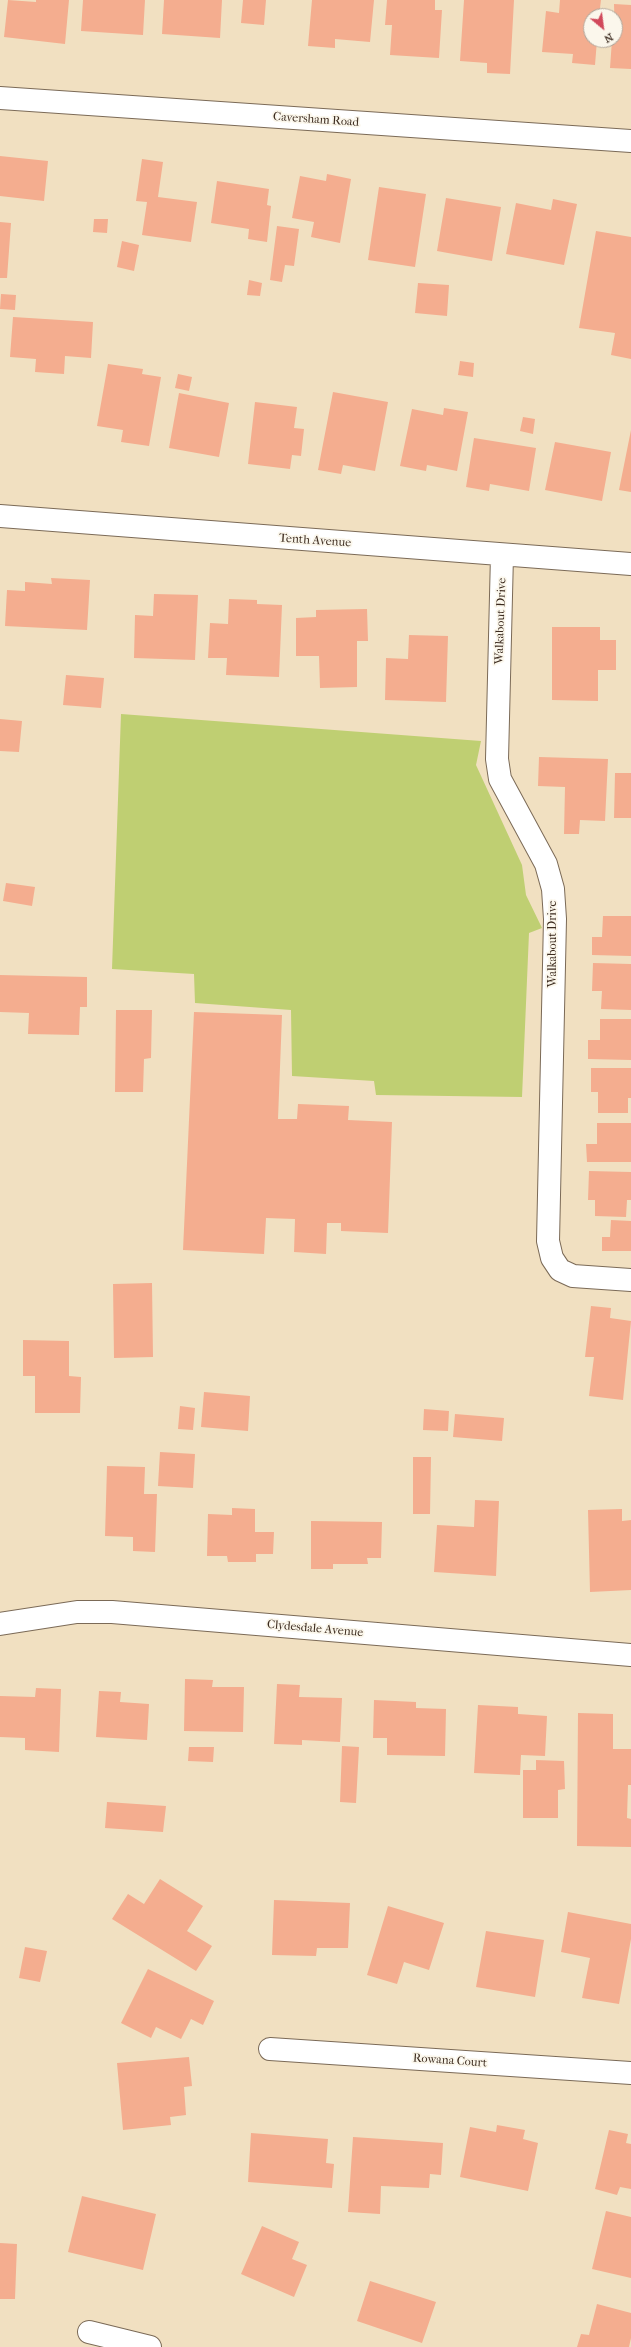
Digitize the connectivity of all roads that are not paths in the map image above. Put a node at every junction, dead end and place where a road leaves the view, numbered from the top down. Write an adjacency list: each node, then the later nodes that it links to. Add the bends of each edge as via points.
1 (0, 98): 2 (street, Caversham Road)
2 (631, 141)
3 (0, 516): 4 (street, Tenth Avenue)
4 (502, 555): 5 (street, Tenth Avenue); 6 (street, Walkabout Drive, via 497,739 500,780 546,864 553,889 555,920 548,1240 552,1258 560,1270 573,1276)
5 (631, 564)
6 (631, 1280)
7 (0, 1624): 8 (street, Clydesdale Avenue, via 77,1612 112,1612)
8 (631, 1655)
9 (270, 2049): 10 (street, Rowana Court)
10 (631, 2073)
11 (89, 2332): 12 (street)
12 (150, 2347)

